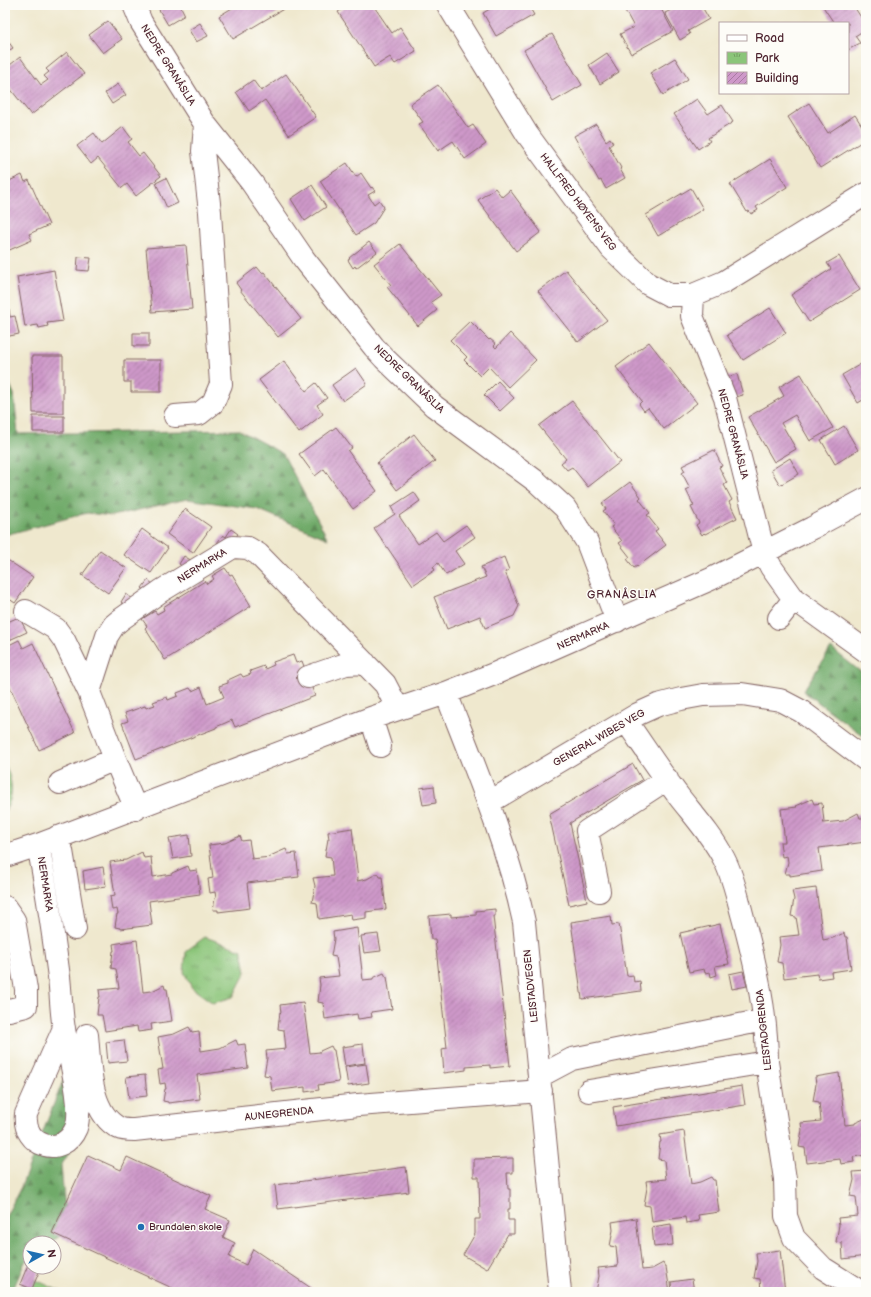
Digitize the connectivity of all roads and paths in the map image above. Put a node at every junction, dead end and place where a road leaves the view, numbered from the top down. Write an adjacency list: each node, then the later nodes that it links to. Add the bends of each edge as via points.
1 (134, 5): 3 (street, NEDRE GRANÅSLIA, via 141,22)
2 (448, 5): 5 (street, HALLFRED HØYEMS VEG, via 527,134 611,248 648,284 669,295)
3 (205, 124): 6 (street, via 202,151 210,212 221,384 213,403 199,414); 12 (street, NEDRE GRANÅSLIA, via 252,183 304,259 384,358 434,406 538,482 565,508 587,542)
4 (866, 194): 5 (street, HALLFRED HØYEMS VEG, via 724,282)
5 (693, 295): 8 (street, NEDRE GRANÅSLIA, via 692,316 725,398)
6 (175, 416)
7 (866, 498): 8 (street, NERMARKA)
8 (764, 553): 9 (street, via 771,568); 12 (street, NERMARKA)
9 (794, 599): 11 (street); 13 (street)
10 (26, 611): 16 (street, via 56,629)
11 (778, 618)
12 (617, 621): 17 (street, NERMARKA)
13 (866, 651)
14 (365, 663): 15 (street, via 346,664); 16 (street, NERMARKA, via 258,554 248,548 233,548 162,591 114,625); 18 (street, NERMARKA, via 385,684)
15 (308, 677)
16 (89, 692): 22 (street)
17 (446, 693): 18 (street, NERMARKA); 26 (street, LEISTADVEGEN)
18 (398, 709): 19 (street, NERMARKA)
19 (371, 718): 21 (street); 27 (street, NERMARKA)
20 (626, 721): 23 (street, GENERAL WIBES VEG, via 658,705 703,695 748,695 780,700 801,710); 24 (street, LEISTADGRENDA); 26 (street, GENERAL WIBES VEG)
21 (380, 746)
22 (114, 759): 25 (street); 27 (street)
23 (866, 760)
24 (666, 779): 30 (street, via 587,831); 34 (street, LEISTADGRENDA, via 711,838 733,880 762,998)
25 (60, 783)
26 (488, 803): 38 (street, LEISTADVEGEN, via 524,922)
27 (136, 809): 28 (street, NERMARKA)
28 (48, 841): 29 (street); 32 (street, via 62,851); 35 (street, NERMARKA, via 43,868)
29 (5, 856)
30 (599, 891)
31 (5, 907): 33 (street, via 14,920 26,989 26,1006)
32 (76, 929)
33 (10, 1010)
34 (764, 1020): 37 (street, LEISTADGRENDA); 38 (street, via 572,1059)
35 (64, 1028)
36 (87, 1035): 38 (street, AUNEGRENDA, via 97,1101 105,1116 120,1128 134,1130)
37 (767, 1062): 39 (street); 41 (street, LEISTADGRENDA, via 785,1179 786,1216 794,1238 823,1268)
38 (541, 1084): 40 (street, LEISTADVEGEN)
39 (589, 1091)
40 (560, 1292)
41 (861, 1292)

